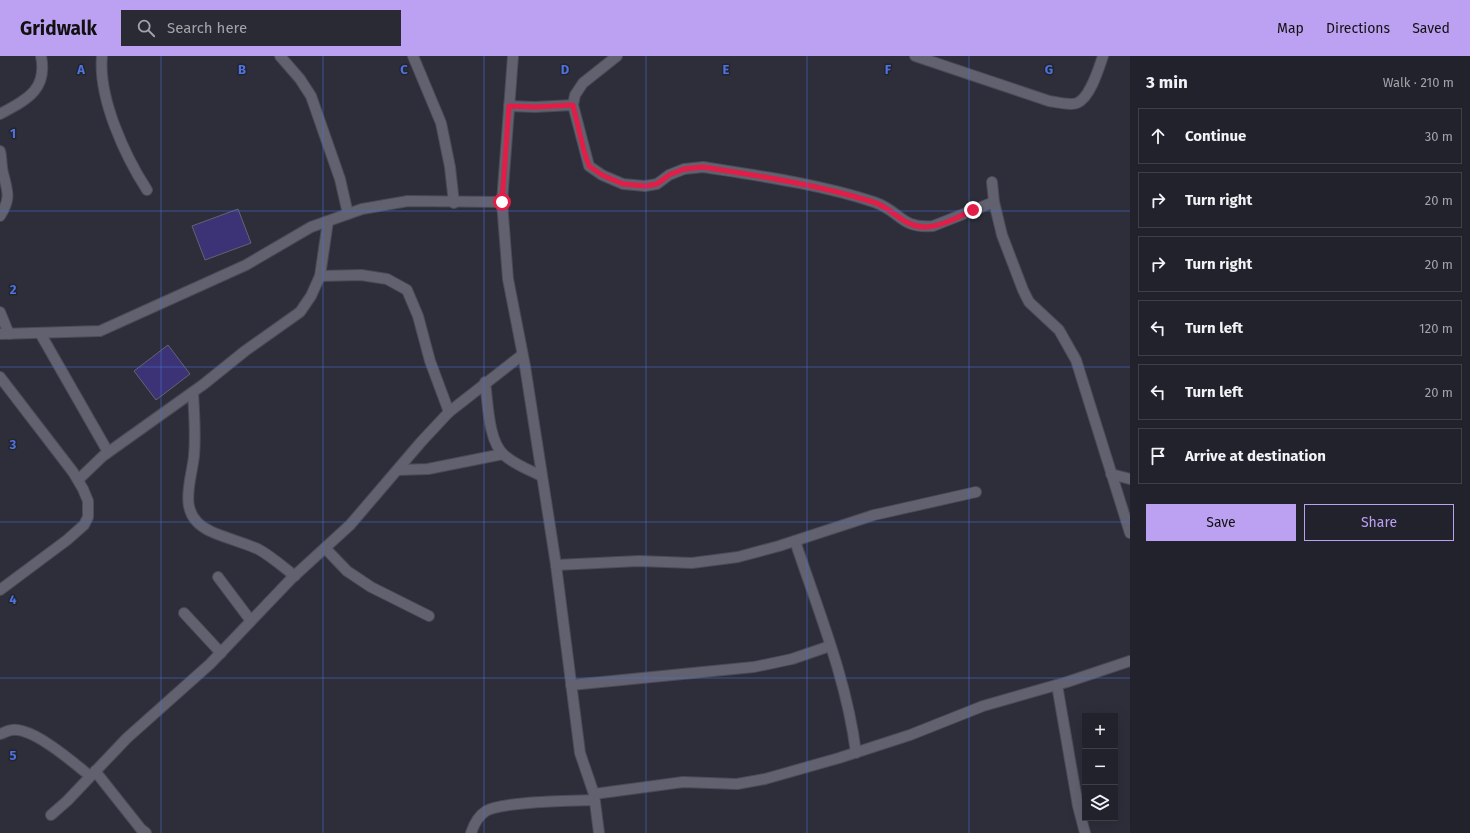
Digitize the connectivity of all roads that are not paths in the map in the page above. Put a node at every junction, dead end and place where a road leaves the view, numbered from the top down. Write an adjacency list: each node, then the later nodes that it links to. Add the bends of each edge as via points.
1 (40, 56): 12 (street, via 43,73 38,86 20,104)
2 (102, 56): 16 (street, via 104,84 113,121 133,168)
3 (280, 56): 20 (street, via 300,78 311,96 340,179)
4 (413, 56): 19 (street, via 440,123 450,167)
5 (513, 56): 11 (street)
6 (617, 56): 10 (street, via 583,83 575,94)
7 (915, 56): 9 (street)
8 (1103, 56): 9 (street, via 1085,97 1077,103 1066,104 1049,101)
9 (938, 60)
10 (573, 105): 11 (street); 18 (street, via 589,166 623,184 657,184 669,175 684,169 703,167 830,190 887,207 908,224 924,227 933,226)
11 (509, 106): 17 (street)
12 (0, 114)
13 (0, 151): 14 (street)
14 (1, 173): 21 (street, via 9,192)
15 (992, 182): 18 (street)
16 (147, 190)
17 (502, 202): 19 (street); 27 (street, via 508,279)
18 (994, 202): 35 (street, via 1002,235 1029,302 1058,330 1076,360)
19 (454, 203): 20 (street, via 408,201)
20 (348, 214): 22 (street)
21 (0, 216)
22 (328, 221): 23 (street); 25 (street, via 311,227 246,265 100,331)
23 (320, 276): 30 (street, via 300,312); 31 (street, via 361,275 387,279 407,290 418,316)
24 (0, 312): 26 (street)
25 (40, 333): 26 (street); 32 (street)
26 (4, 334)
27 (522, 355): 29 (street); 36 (street)
28 (0, 378): 38 (street)
29 (485, 382): 31 (street); 33 (street, via 493,438)
30 (193, 392): 32 (street); 45 (street, via 194,457 188,504 193,518 209,531 259,550)
31 (448, 412): 34 (street)
32 (108, 452): 38 (street)
33 (503, 454): 34 (street, via 428,469); 36 (street, via 520,466)
34 (398, 470): 42 (street, via 350,525)
35 (1111, 474): 37 (street); 40 (street)
36 (542, 476): 43 (street)
37 (1130, 479)
38 (78, 480): 46 (street, via 88,501 88,517 84,525)
39 (976, 492): 41 (street, via 874,515)
40 (1130, 533)
41 (795, 541): 43 (street, via 738,556 692,563 639,561); 50 (street)
42 (325, 548): 45 (street); 48 (street, via 347,571 371,587)
43 (556, 565): 53 (street)
44 (218, 576): 49 (street)
45 (295, 576): 49 (street)
46 (0, 590)
47 (184, 613): 51 (street)
48 (429, 616)
49 (251, 621): 51 (street)
50 (830, 646): 53 (street, via 792,659 754,667); 56 (street, via 853,726)
51 (222, 653): 57 (street)
52 (1130, 661): 54 (street)
53 (570, 685): 58 (street, via 580,753)
54 (1057, 685): 56 (street, via 983,706); 63 (street)
55 (0, 734): 57 (street, via 12,729 24,731 49,744)
56 (856, 753): 58 (street, via 736,784 683,782)
57 (92, 773): 59 (street); 60 (street)
58 (594, 797): 61 (street, via 510,805 487,810 476,820); 62 (street)
59 (51, 815)
60 (146, 833)
61 (471, 833)
62 (599, 833)
63 (1085, 833)

